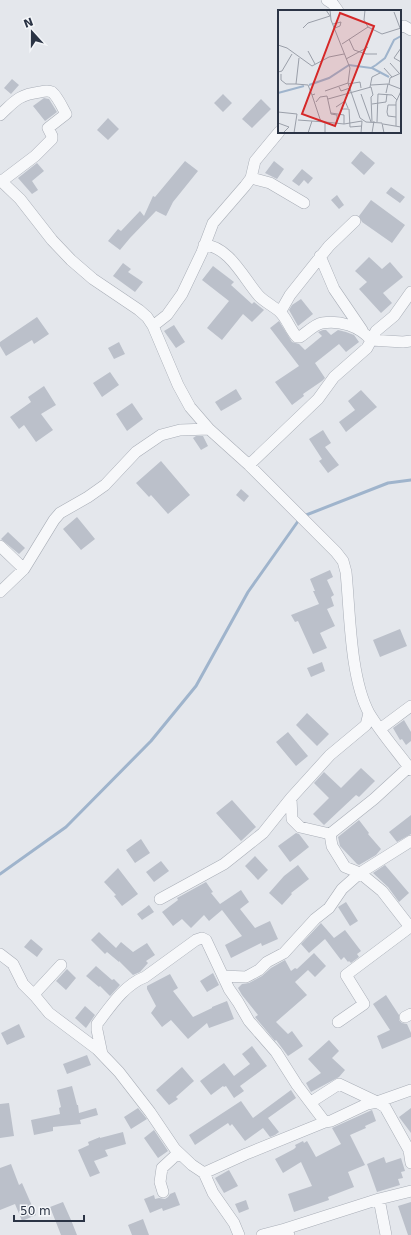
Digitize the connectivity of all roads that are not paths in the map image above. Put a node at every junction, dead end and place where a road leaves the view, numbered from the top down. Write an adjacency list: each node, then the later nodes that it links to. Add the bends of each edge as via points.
1 (327, 0): 2 (street)
2 (337, 10)
3 (401, 27): 4 (street)
4 (411, 30)
5 (0, 115): 8 (street, via 19,97 47,90 55,96 66,114 48,128 52,139 35,156)
6 (278, 133): 7 (street, via 255,161)
7 (251, 178): 9 (street, via 270,183); 11 (street, via 213,223)
8 (1, 180): 15 (street, via 71,260 93,279 139,310)
9 (304, 203)
10 (355, 221): 12 (street)
11 (204, 244): 14 (street, via 219,249 261,298); 15 (street, via 182,294 168,316)
12 (320, 256): 14 (street); 16 (street, via 334,289)
13 (411, 292): 16 (street, via 394,316)
14 (279, 311): 16 (street, via 297,337 320,323 344,323)
15 (153, 326): 18 (street, via 178,385 190,407)
16 (368, 337): 17 (street); 19 (street, via 367,348 334,377 318,399)
17 (411, 341)
18 (209, 429): 19 (street); 21 (street, via 180,430 161,435 136,452 105,485 60,513)
19 (249, 465): 24 (street, via 343,561 354,663)
20 (0, 546): 21 (street)
21 (24, 569): 22 (street)
22 (0, 592)
23 (411, 706): 25 (street)
24 (369, 713): 25 (street); 27 (street, via 366,725 330,755)
25 (380, 729): 26 (street)
26 (410, 768): 28 (street)
27 (291, 798): 28 (street, via 292,819 300,827); 31 (street, via 263,833 224,864)
28 (330, 834): 30 (street, via 332,846 345,867)
29 (411, 841): 30 (street)
30 (360, 874): 32 (street, via 382,891); 35 (street, via 284,953 246,977)
31 (160, 899)
32 (411, 927): 37 (street, via 346,975 364,1004)
33 (0, 954): 36 (street, via 13,964 23,984)
34 (61, 965): 36 (street)
35 (223, 976): 38 (street, via 206,940 196,940 129,986 102,1017 97,1024 97,1030); 40 (street, via 249,1021 276,1052)
36 (35, 996): 38 (street, via 49,1013)
37 (338, 1022)
38 (102, 1054): 43 (street, via 119,1072 150,1112 170,1144)
39 (411, 1090): 41 (street)
40 (311, 1102): 41 (street, via 339,1084); 42 (street)
41 (377, 1102): 42 (street); 44 (street, via 386,1107 405,1140)
42 (325, 1122): 45 (street)
43 (181, 1155): 45 (street); 47 (street, via 175,1156 162,1168 160,1182)
44 (411, 1163)
45 (204, 1173): 50 (street)
46 (411, 1191): 48 (street)
47 (164, 1192)
48 (379, 1199): 49 (street); 52 (street)
49 (287, 1232): 51 (street)
50 (239, 1235)
51 (262, 1235)
52 (386, 1235)

